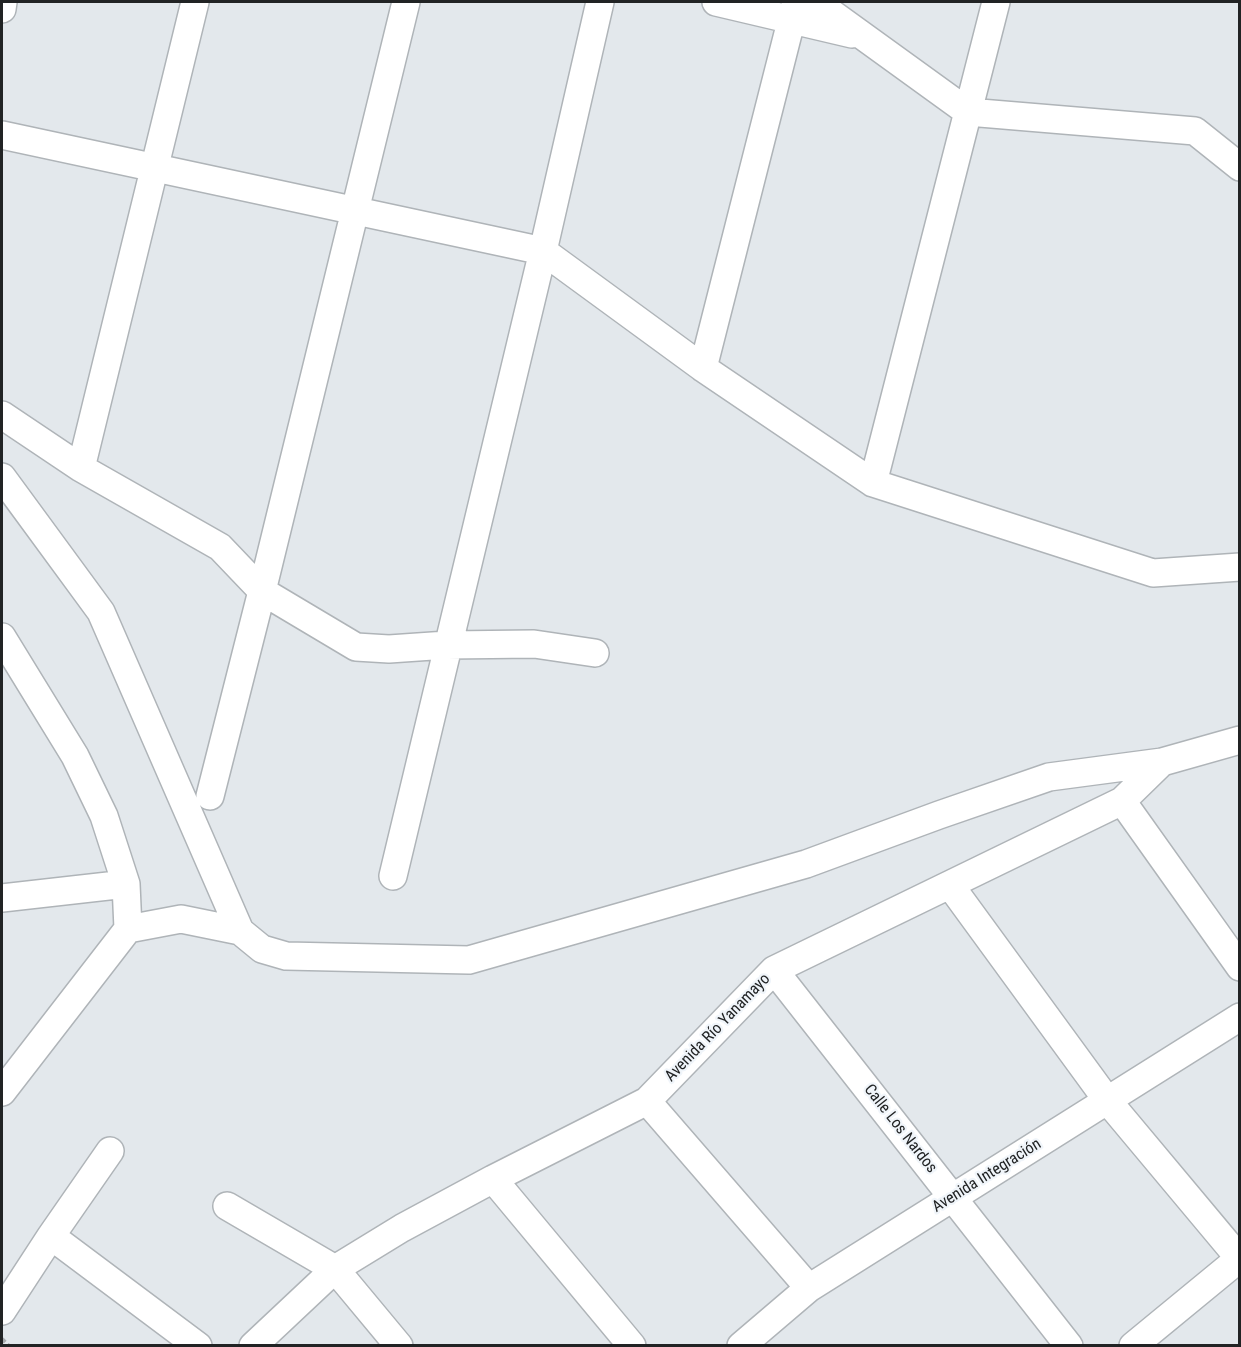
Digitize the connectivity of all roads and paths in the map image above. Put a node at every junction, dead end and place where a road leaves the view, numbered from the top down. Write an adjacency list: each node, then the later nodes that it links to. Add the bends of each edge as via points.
1 (3, 2): 8 (street)
2 (195, 2): 14 (street)
3 (406, 2): 15 (street)
4 (600, 2): 16 (street)
5 (716, 2): 9 (street)
6 (816, 2): 10 (street)
7 (996, 2): 11 (street)
8 (2, 9)
9 (794, 10): 10 (street); 17 (street)
10 (863, 36): 11 (street)
11 (968, 112): 13 (street, via 1195,131); 21 (street)
12 (2, 135): 14 (street)
13 (1239, 167)
14 (154, 168): 15 (street); 19 (street)
15 (355, 211): 16 (street); 23 (street)
16 (543, 251): 17 (street); 25 (street)
17 (703, 368): 21 (street)
18 (2, 415): 19 (street)
19 (81, 468): 23 (street, via 220,547)
20 (2, 477): 36 (street, via 100,612)
21 (873, 483): 22 (street, via 1153,573)
22 (1239, 567)
23 (262, 591): 25 (street, via 356,647); 29 (street)
24 (2, 637): 32 (street, via 75,756 104,816)
25 (447, 645): 26 (street, via 534,644); 31 (street)
26 (595, 653)
27 (1239, 740): 28 (street, Avenida Río Yanamayo)
28 (1162, 762): 30 (street, Avenida Río Yanamayo); 36 (street, via 1048,777 806,864 469,960 286,956 262,949)
29 (210, 796)
30 (1122, 801): 33 (street, Avenida Río Yanamayo); 37 (street)
31 (393, 876)
32 (126, 884): 34 (street); 35 (street)
33 (950, 885): 38 (street, Avenida Río Yanamayo); 41 (street)
34 (2, 898)
35 (128, 929): 36 (street, via 181,919); 40 (street)
36 (240, 931)
37 (1239, 967)
38 (774, 970): 42 (street, Avenida Río Yanamayo); 45 (street, Calle Los Nardos)
39 (1239, 1017): 41 (street, Avenida Integración)
40 (2, 1092)
41 (1107, 1100): 45 (street, Avenida Integración); 48 (street)
42 (647, 1101): 44 (street, Avenida Río Yanamayo); 50 (street)
43 (110, 1150): 47 (street)
44 (492, 1179): 49 (street, Avenida Río Yanamayo); 57 (street)
45 (954, 1197): 50 (street, Avenida Integración); 59 (street, Calle Los Nardos)
46 (227, 1206): 49 (street)
47 (51, 1236): 51 (street); 55 (street)
48 (1239, 1258): 60 (street)
49 (335, 1269): 53 (street, Avenida Río Yanamayo); 56 (street)
50 (809, 1288): 58 (street, Avenida Integración)
51 (2, 1311)
52 (2, 1339): 54 (path)
53 (257, 1344)
54 (9, 1346)
55 (198, 1346)
56 (399, 1346)
57 (632, 1346)
58 (741, 1346)
59 (1069, 1346)
60 (1133, 1346)

